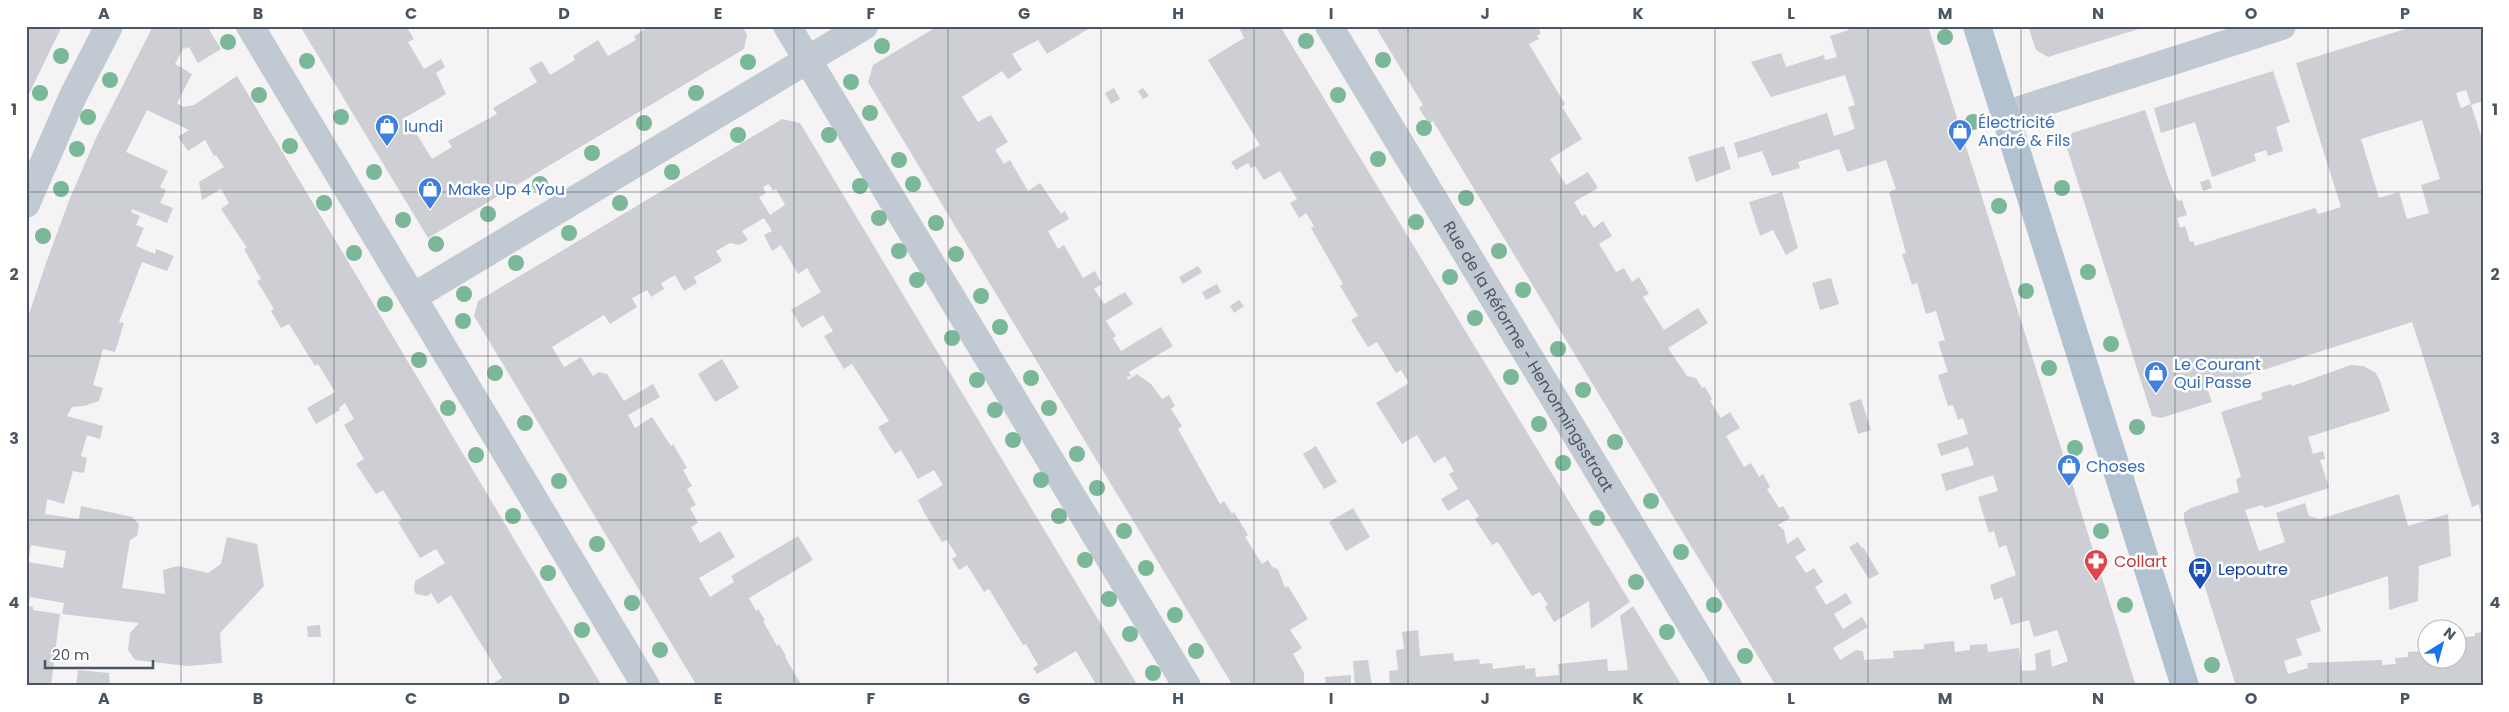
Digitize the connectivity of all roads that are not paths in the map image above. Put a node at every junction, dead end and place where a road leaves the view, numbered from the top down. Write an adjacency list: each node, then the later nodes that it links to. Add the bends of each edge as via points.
1 (109, 26): 10 (street, via 72,98)
2 (250, 26): 11 (street)
3 (787, 26): 8 (street)
4 (864, 26): 8 (street)
5 (1329, 26): 14 (street, Rue de la Réforme - Hervormingsstraat)
6 (1977, 26): 9 (main road)
7 (2282, 26): 9 (street)
8 (807, 61): 11 (street); 13 (street)
9 (2004, 115): 15 (main road)
10 (26, 204)
11 (413, 297): 12 (street)
12 (646, 686)
13 (1187, 686)
14 (1728, 686)
15 (2185, 686)

